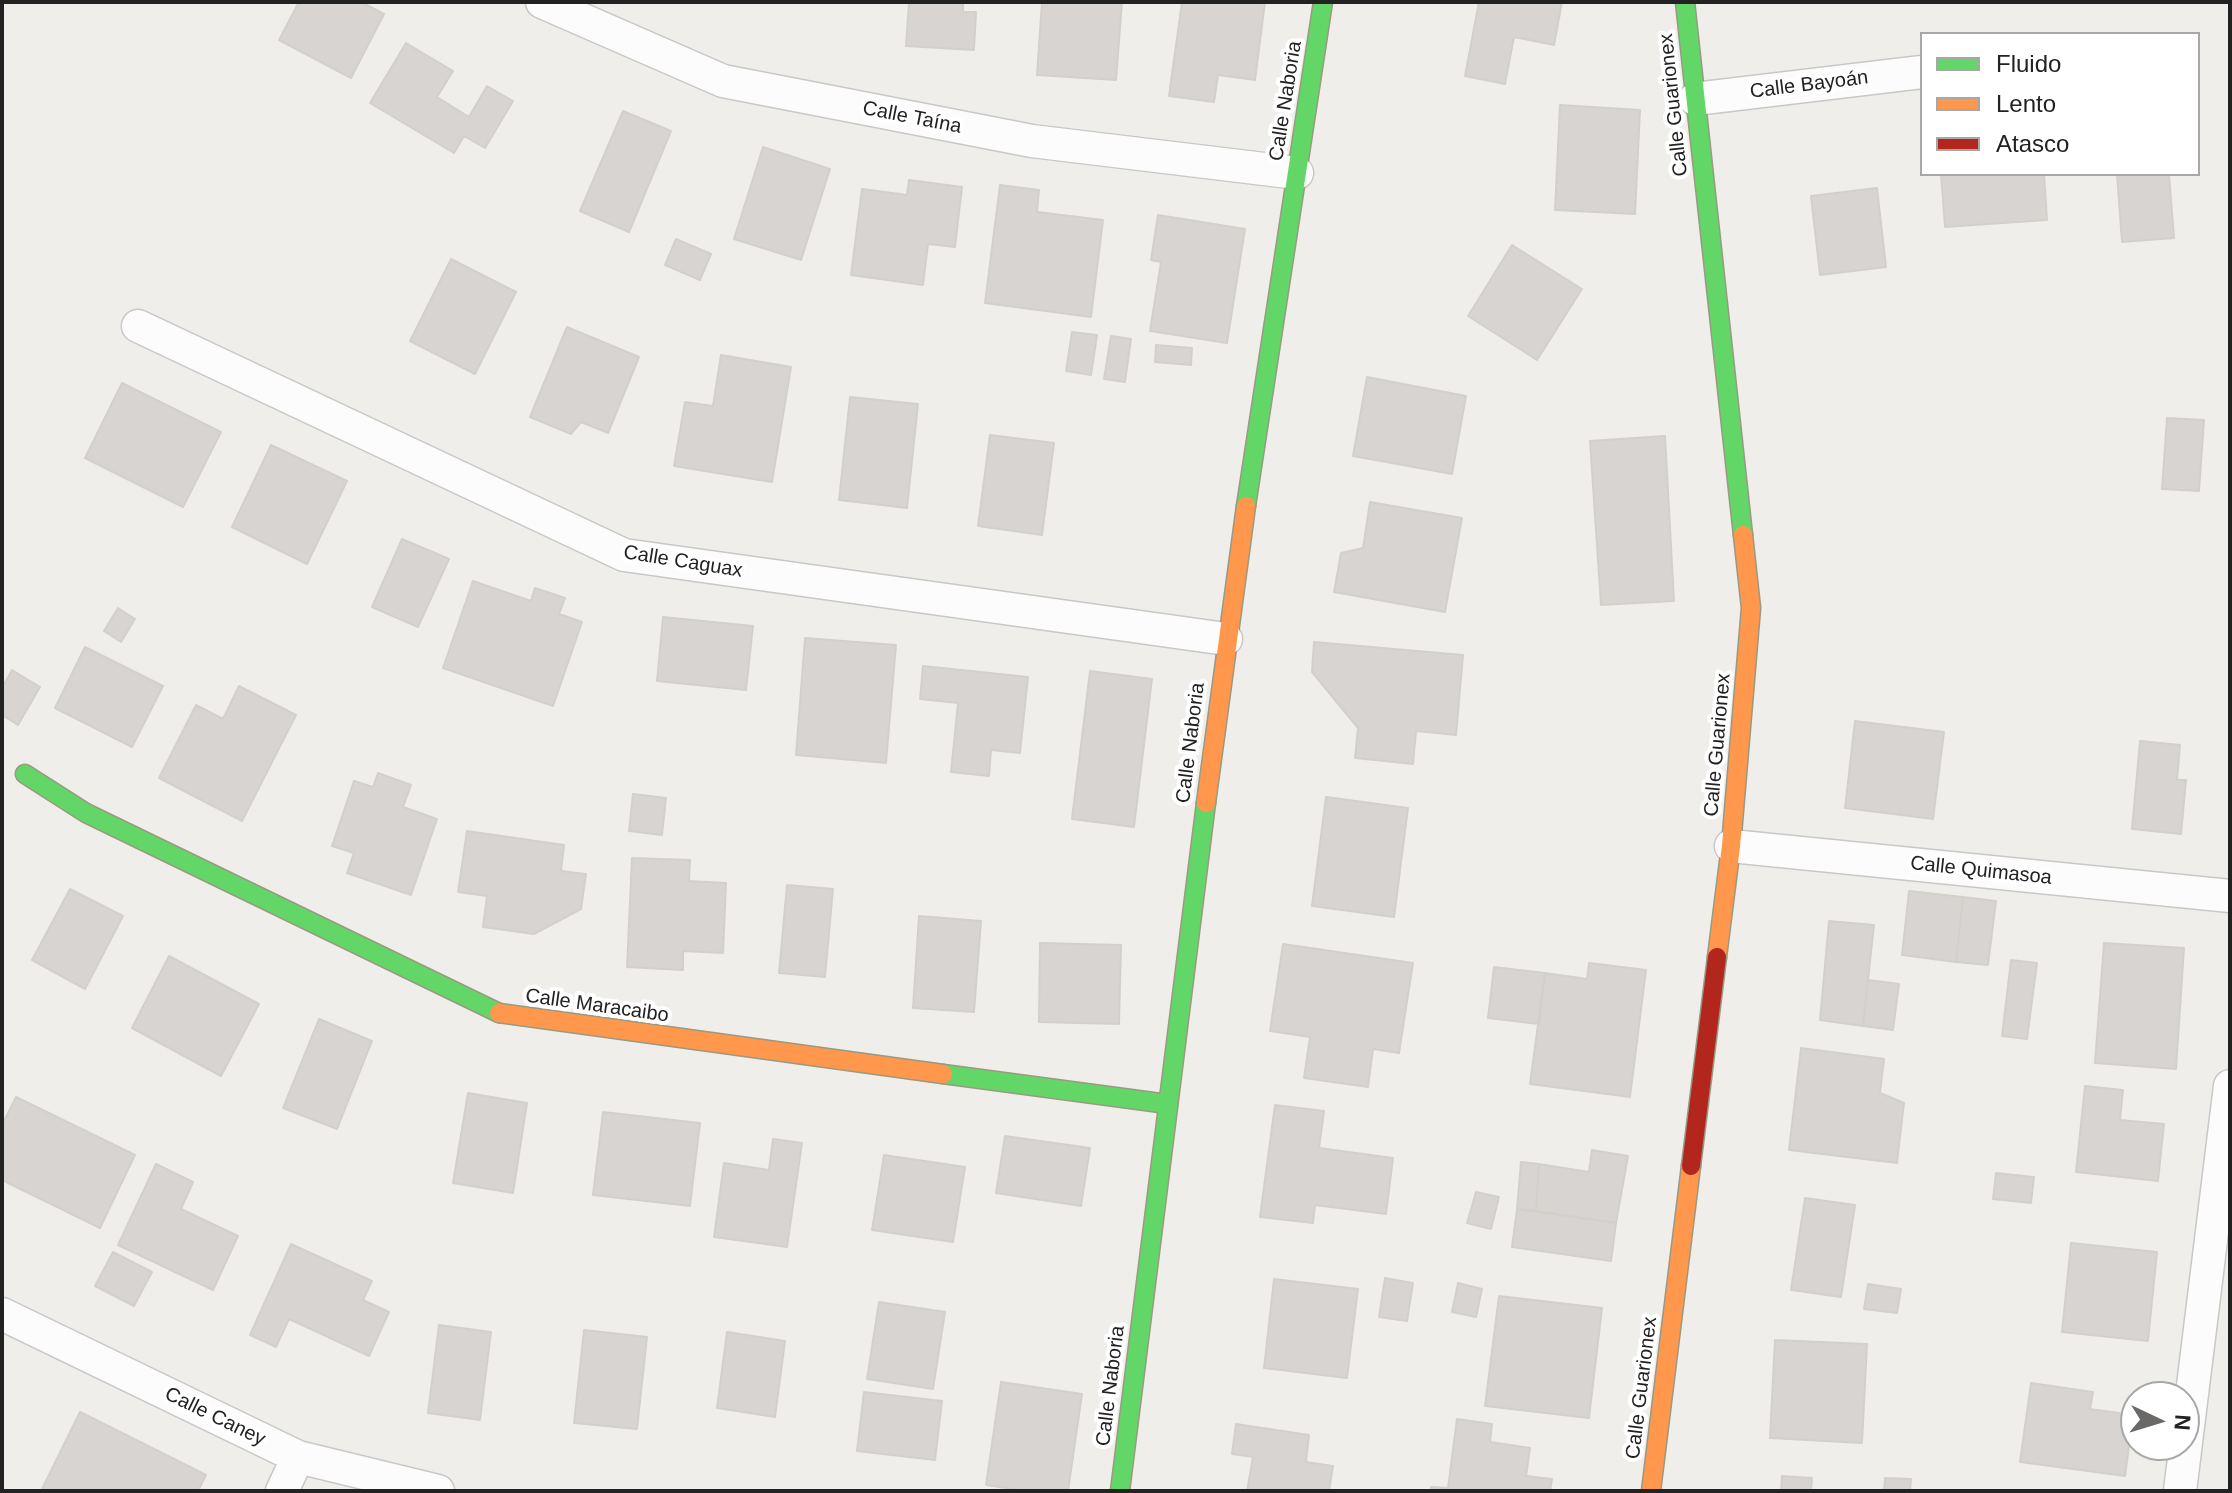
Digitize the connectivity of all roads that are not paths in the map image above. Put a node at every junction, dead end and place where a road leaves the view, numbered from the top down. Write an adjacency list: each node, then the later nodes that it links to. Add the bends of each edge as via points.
1 (542, 2): 6 (street, Calle Taína, via 723,81 1032,141)
2 (1323, 2): 6 (street, Calle Naboria)
3 (1685, 2): 5 (street, Calle Guarionex)
4 (1920, 72): 5 (street, Calle Bayoán)
5 (1695, 99): 10 (street, Calle Guarionex, via 1751,608)
6 (1297, 173): 8 (street, Calle Naboria)
7 (138, 326): 8 (street, Calle Caguax, via 624,555)
8 (1226, 639): 13 (street, Calle Naboria)
9 (25, 774): 13 (street, Calle Maracaibo, via 86,813 505,1016)
10 (1731, 846): 11 (street, Calle Quimasoa); 19 (street, Calle Guarionex)
11 (2230, 896)
12 (2230, 1086): 20 (street)
13 (1168, 1104): 18 (street, Calle Naboria)
14 (2, 1314): 15 (street, Calle Caney)
15 (298, 1457): 16 (street); 17 (street, Calle Caney)
16 (282, 1491)
17 (438, 1491)
18 (1120, 1491)
19 (1651, 1491)
20 (2180, 1491)

